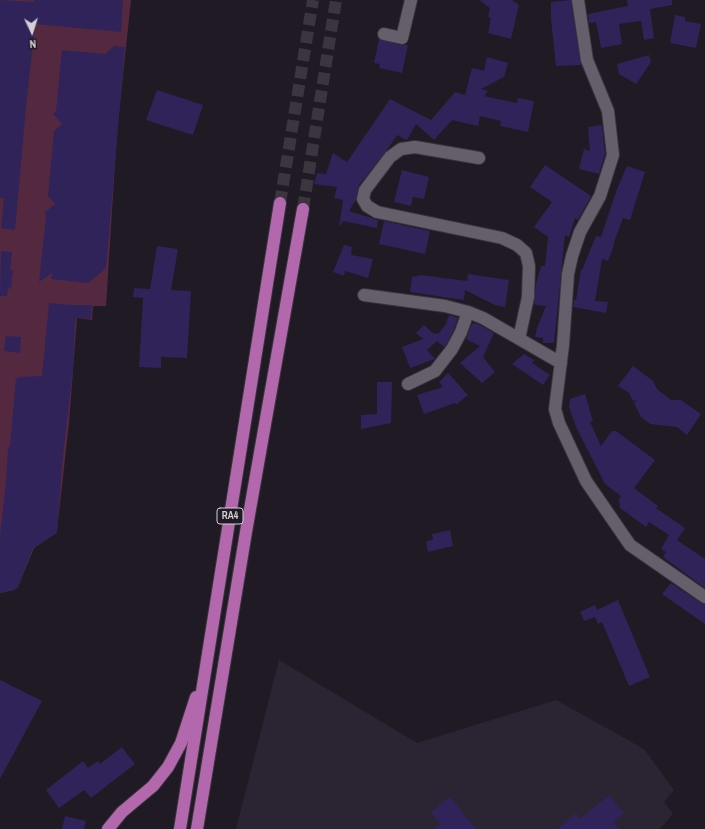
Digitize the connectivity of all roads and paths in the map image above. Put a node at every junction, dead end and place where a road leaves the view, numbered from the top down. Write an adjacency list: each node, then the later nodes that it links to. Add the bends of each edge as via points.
1 (411, 0): 3 (street, via 402,38)
2 (578, 0): 10 (street, via 587,60 608,111 613,155 600,196 580,232 572,256 568,274)
3 (384, 34)
4 (479, 158): 9 (street, via 415,147 401,149 390,157 369,184 363,199 367,206 377,212 502,238 517,245 526,253 529,266 528,297)
5 (280, 203): 13 (highway, RA4)
6 (302, 209): 14 (highway, RA4)
7 (364, 295): 8 (street, via 445,306)
8 (468, 312): 9 (street); 11 (street, via 452,349 435,371)
9 (519, 339): 10 (street)
10 (561, 363): 12 (street, via 555,409 586,481 630,545)
11 (408, 384)
12 (705, 597)
13 (208, 660): 15 (highway, via 181,743 168,768); 16 (highway, RA4)
14 (207, 772): 17 (highway, RA4); 18 (highway)
15 (108, 829)
16 (180, 829)
17 (197, 829)
18 (205, 829)

